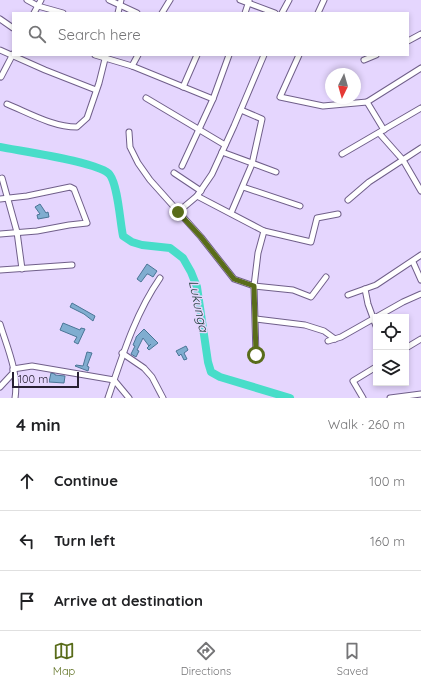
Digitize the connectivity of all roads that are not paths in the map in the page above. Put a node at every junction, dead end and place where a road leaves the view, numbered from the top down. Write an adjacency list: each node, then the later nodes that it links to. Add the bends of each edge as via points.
1 (27, 0): 10 (street)
2 (41, 0): 10 (street)
3 (109, 0): 9 (street)
4 (170, 0): 15 (street)
5 (240, 0): 8 (street)
6 (289, 0): 18 (street)
7 (324, 0): 19 (street)
8 (249, 1): 16 (street); 17 (street)
9 (121, 2): 13 (street); 14 (street)
10 (38, 6): 11 (street); 12 (street)
11 (35, 12)
12 (59, 12)
13 (118, 12)
14 (136, 12)
15 (163, 12)
16 (244, 12)
17 (272, 12)
18 (283, 12)
19 (318, 12)
20 (0, 19): 21 (street)
21 (12, 27)
22 (421, 34): 23 (street)
23 (409, 40)
24 (0, 50): 25 (street)
25 (12, 55)
26 (12, 56): 38 (street)
27 (15, 56): 40 (street)
28 (137, 56): 36 (street)
29 (197, 56): 39 (street)
30 (229, 56): 42 (street)
31 (264, 56): 46 (street)
32 (299, 56): 43 (street, via 280,97 323,106)
33 (374, 56): 35 (street)
34 (106, 57): 36 (street); 40 (street)
35 (364, 60)
36 (132, 66): 39 (street)
37 (421, 68): 43 (street)
38 (1, 77)
39 (183, 87): 42 (street)
40 (96, 90): 44 (street, via 87,118 77,127 56,124)
41 (146, 98): 47 (street)
42 (213, 99): 47 (street)
43 (367, 102): 49 (street)
44 (7, 104)
45 (421, 108): 49 (street)
46 (241, 110): 50 (street); 55 (street, via 262,119)
47 (199, 129): 50 (street); 56 (street)
48 (129, 132): 68 (street, via 130,147 138,163)
49 (382, 132): 53 (street); 54 (street)
50 (225, 145): 52 (street)
51 (421, 148): 54 (street)
52 (222, 152): 55 (street); 61 (street)
53 (342, 154)
54 (402, 160): 62 (street); 66 (street, via 368,182)
55 (252, 164): 57 (street); 60 (street)
56 (182, 166)
57 (276, 172)
58 (174, 173): 61 (street)
59 (2, 178): 64 (street)
60 (243, 187): 67 (street); 69 (street)
61 (201, 190): 63 (street)
62 (421, 191)
63 (197, 196): 68 (street); 69 (street)
64 (8, 198): 65 (street); 72 (street); 72 (street, via 70,187 74,189 87,223)
65 (0, 199)
66 (348, 200)
67 (300, 206)
68 (178, 212): 82 (street, via 234,279)
69 (231, 213): 71 (street)
70 (338, 214): 71 (street, via 317,218 310,242)
71 (264, 231): 82 (street)
72 (17, 232): 73 (street); 77 (street)
73 (0, 234)
74 (421, 255): 75 (street)
75 (413, 262): 81 (street); 83 (street)
76 (72, 265): 77 (street)
77 (22, 269): 78 (street)
78 (0, 270)
79 (326, 277): 82 (street, via 311,297 293,290)
80 (160, 278): 94 (street, via 140,312)
81 (421, 280)
82 (254, 286): 88 (street)
83 (365, 289): 85 (street); 87 (street)
84 (421, 294): 86 (street)
85 (348, 295)
86 (381, 314)
87 (373, 318): 90 (street)
88 (256, 319): 90 (street, via 305,325 324,331); 95 (street)
89 (0, 324): 96 (street)
90 (335, 339): 92 (street)
91 (421, 339): 93 (street)
92 (328, 341)
93 (409, 346)
94 (122, 353): 98 (street); 105 (street, via 144,368)
95 (256, 355)
96 (13, 369): 98 (street, via 32,366); 99 (street, via 13,374); 102 (street)
97 (373, 369): 106 (street, via 353,381)
98 (114, 380): 103 (street); 104 (street)
99 (0, 387)
100 (421, 394): 101 (street)
101 (413, 397): 107 (street)
102 (15, 398)
103 (108, 398)
104 (128, 398)
105 (163, 398)
106 (363, 398)
107 (390, 398)

